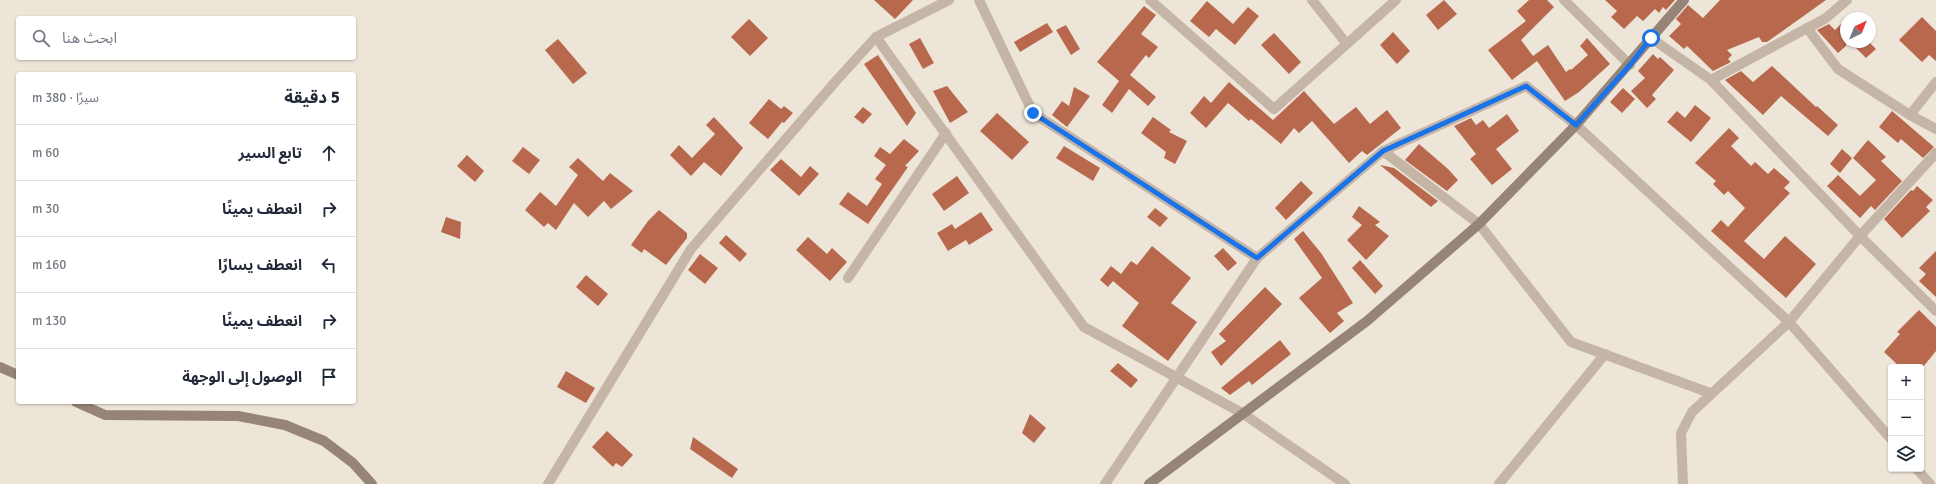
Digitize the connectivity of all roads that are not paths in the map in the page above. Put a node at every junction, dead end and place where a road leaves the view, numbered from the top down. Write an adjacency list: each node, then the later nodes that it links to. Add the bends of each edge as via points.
1 (949, 0): 10 (street)
2 (979, 0): 24 (street, via 1033,113)
3 (1150, 0): 12 (street, via 1274,109)
4 (1312, 0): 12 (street)
5 (1396, 0): 12 (street)
6 (1564, 0): 13 (street)
7 (1684, 0): 11 (street)
8 (1847, 0): 9 (street, via 1826,18)
9 (1807, 28): 14 (street); 16 (street, via 1838,70)
10 (876, 37): 19 (street); 38 (street, via 691,249)
11 (1651, 38): 13 (street); 14 (street)
12 (1346, 43)
13 (1630, 65): 17 (street)
14 (1711, 80): 23 (street)
15 (1936, 82): 16 (street)
16 (1910, 115): 18 (street)
17 (1576, 125): 20 (street, via 1526,86); 22 (street); 27 (street)
18 (1936, 129)
19 (946, 134): 25 (street); 31 (street, via 1084,327)
20 (1383, 151): 22 (street); 24 (street)
21 (1936, 153): 23 (street)
22 (1479, 224): 28 (street, via 1571,342); 34 (street, via 1367,321)
23 (1860, 236): 26 (street); 27 (street)
24 (1257, 258): 31 (street)
25 (848, 278)
26 (1936, 311)
27 (1789, 322): 32 (street); 35 (street)
28 (1605, 354): 32 (street); 42 (street)
29 (0, 367): 30 (street)
30 (16, 374)
31 (1176, 377): 34 (street); 39 (street)
32 (1710, 393): 43 (street, via 1692,412 1681,433)
33 (80, 404): 37 (street, via 105,415 238,416 285,424 324,440 353,462)
34 (1242, 413): 40 (street); 41 (street)
35 (1888, 436)
36 (1920, 472): 44 (street)
37 (372, 484)
38 (548, 484)
39 (1105, 484)
40 (1149, 484)
41 (1345, 484)
42 (1499, 484)
43 (1683, 484)
44 (1930, 484)

